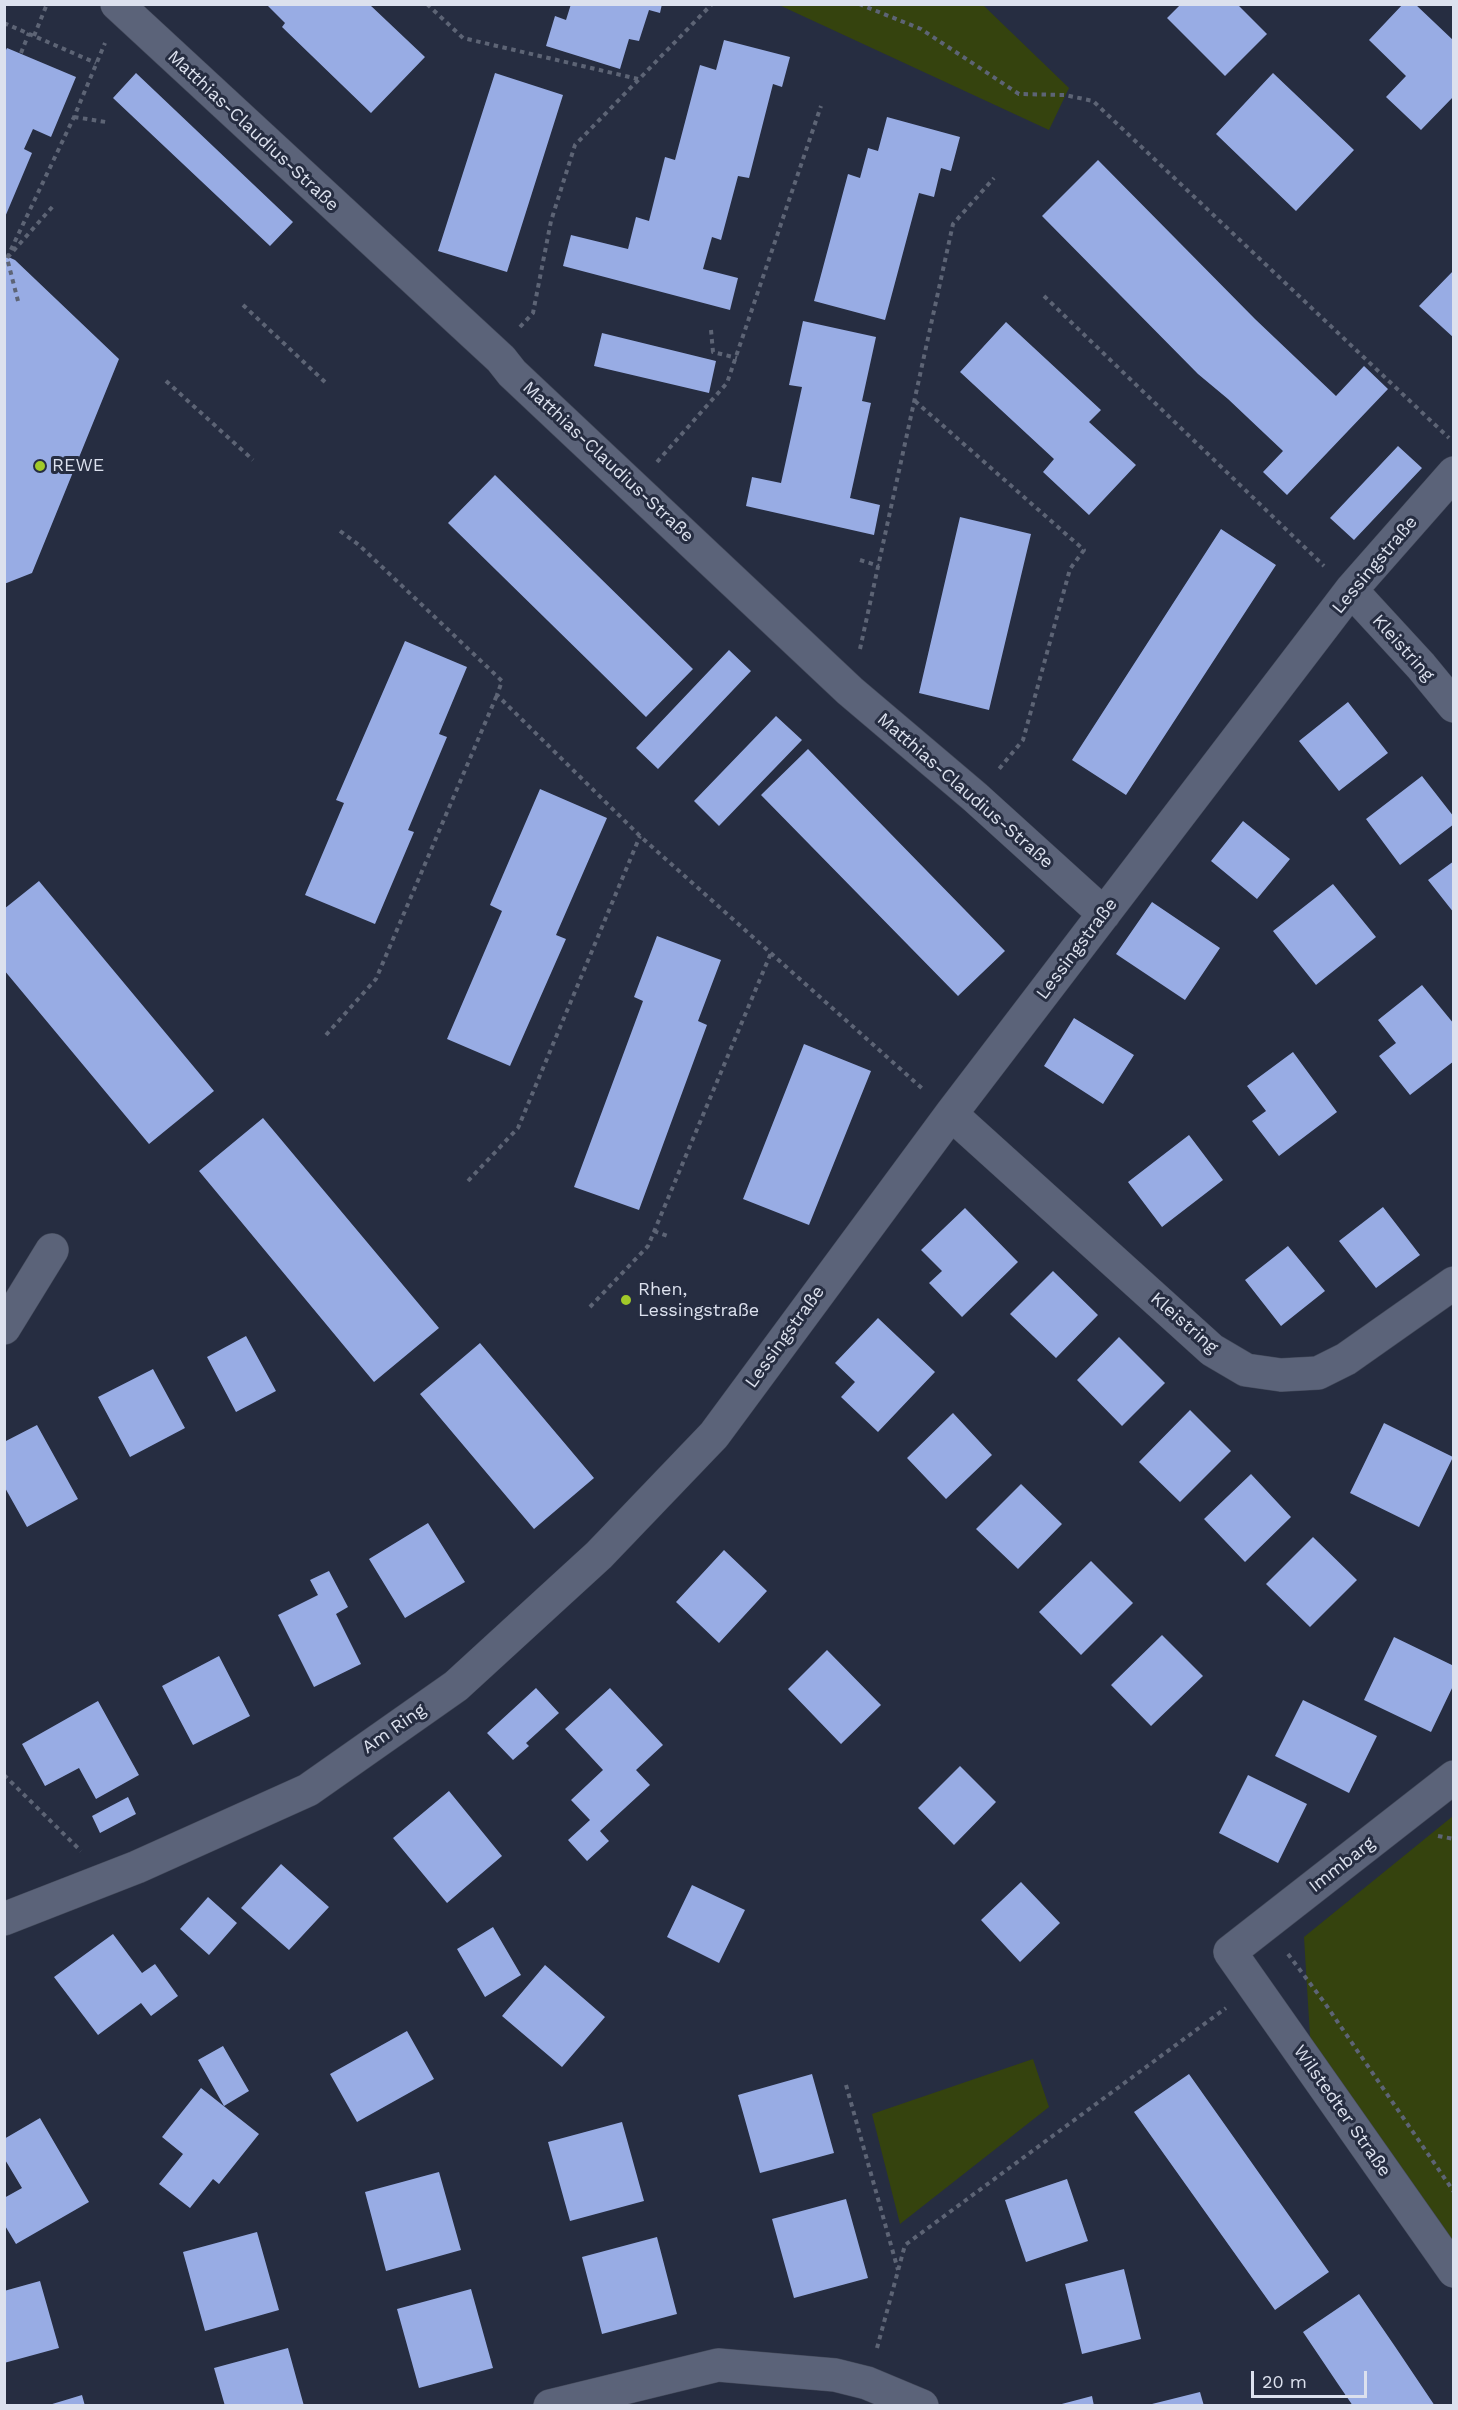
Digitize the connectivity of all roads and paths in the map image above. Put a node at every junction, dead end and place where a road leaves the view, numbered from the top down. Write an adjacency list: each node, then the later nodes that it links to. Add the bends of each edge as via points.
1 (47, 4): 7 (path)
2 (427, 4): 10 (path, via 463,38)
3 (712, 4): 10 (path)
4 (859, 4): 26 (path, via 921,29 1019,94 1093,100)
5 (119, 6): 9 (path); 21 (street, Matthias-Claudius-Straße)
6 (4, 23): 7 (path)
7 (32, 35): 8 (path); 9 (path)
8 (21, 54)
9 (96, 63): 12 (path)
10 (639, 80): 21 (path, via 575,145 551,221 533,313)
11 (821, 106): 22 (path)
12 (74, 117): 13 (path); 16 (path)
13 (106, 122)
14 (994, 178): 25 (path, via 953,224)
15 (54, 205): 16 (path)
16 (7, 258): 18 (path)
17 (1044, 296): 33 (path)
18 (18, 301)
19 (243, 305): 24 (path)
20 (711, 330): 22 (path, via 713,352)
21 (496, 355): 29 (street, Matthias-Claudius-Straße)
22 (736, 358): 29 (path, via 727,383)
23 (166, 381): 27 (path)
24 (325, 382)
25 (915, 400): 32 (path); 37 (path, via 1084,550 1070,569 1023,740)
26 (1454, 442)
27 (253, 460)
28 (1454, 473): 33 (street, Lessingstraße)
29 (633, 486): 34 (street, Matthias-Claudius-Straße)
30 (340, 531): 35 (path, via 502,681)
31 (860, 560): 32 (path)
32 (879, 566): 34 (path)
33 (1351, 590): 36 (street, Kleistring); 39 (street, Lessingstraße)
34 (850, 691): 37 (street, Matthias-Claudius-Straße)
35 (497, 695): 38 (path); 41 (path, via 376,979)
36 (1454, 706)
37 (975, 797): 39 (street, Matthias-Claudius-Straße)
38 (640, 836): 40 (path); 43 (path, via 518,1128)
39 (1104, 914): 42 (street, Lessingstraße)
40 (771, 953): 42 (path); 44 (path)
41 (326, 1035)
42 (951, 1114): 47 (street, Kleistring, via 1212,1350 1246,1370 1281,1375 1318,1373 1346,1359); 50 (street, Lessingstraße)
43 (468, 1181)
44 (654, 1231): 45 (path); 48 (path, via 648,1246)
45 (670, 1238)
46 (52, 1250): 49 (street)
47 (1454, 1284)
48 (590, 1307)
49 (4, 1328)
50 (714, 1435): 53 (street, Am Ring, via 599,1555 456,1686 308,1790)
51 (4, 1775): 53 (path)
52 (1454, 1777): 55 (street, Immbarg)
53 (108, 1877): 54 (street, Am Ring)
54 (4, 1919)
55 (1266, 1924): 56 (street, Immbarg); 59 (path)
56 (1230, 1952): 57 (street, Wilstedter Straße)
57 (1255, 1986): 60 (path, via 905,2245); 61 (street, Wilstedter Straße)
58 (846, 2085): 60 (path)
59 (1454, 2192)
60 (898, 2271): 62 (path)
61 (1454, 2271)
62 (867, 2383): 63 (street, via 835,2375 718,2365); 64 (street)
63 (550, 2406)
64 (922, 2406)

